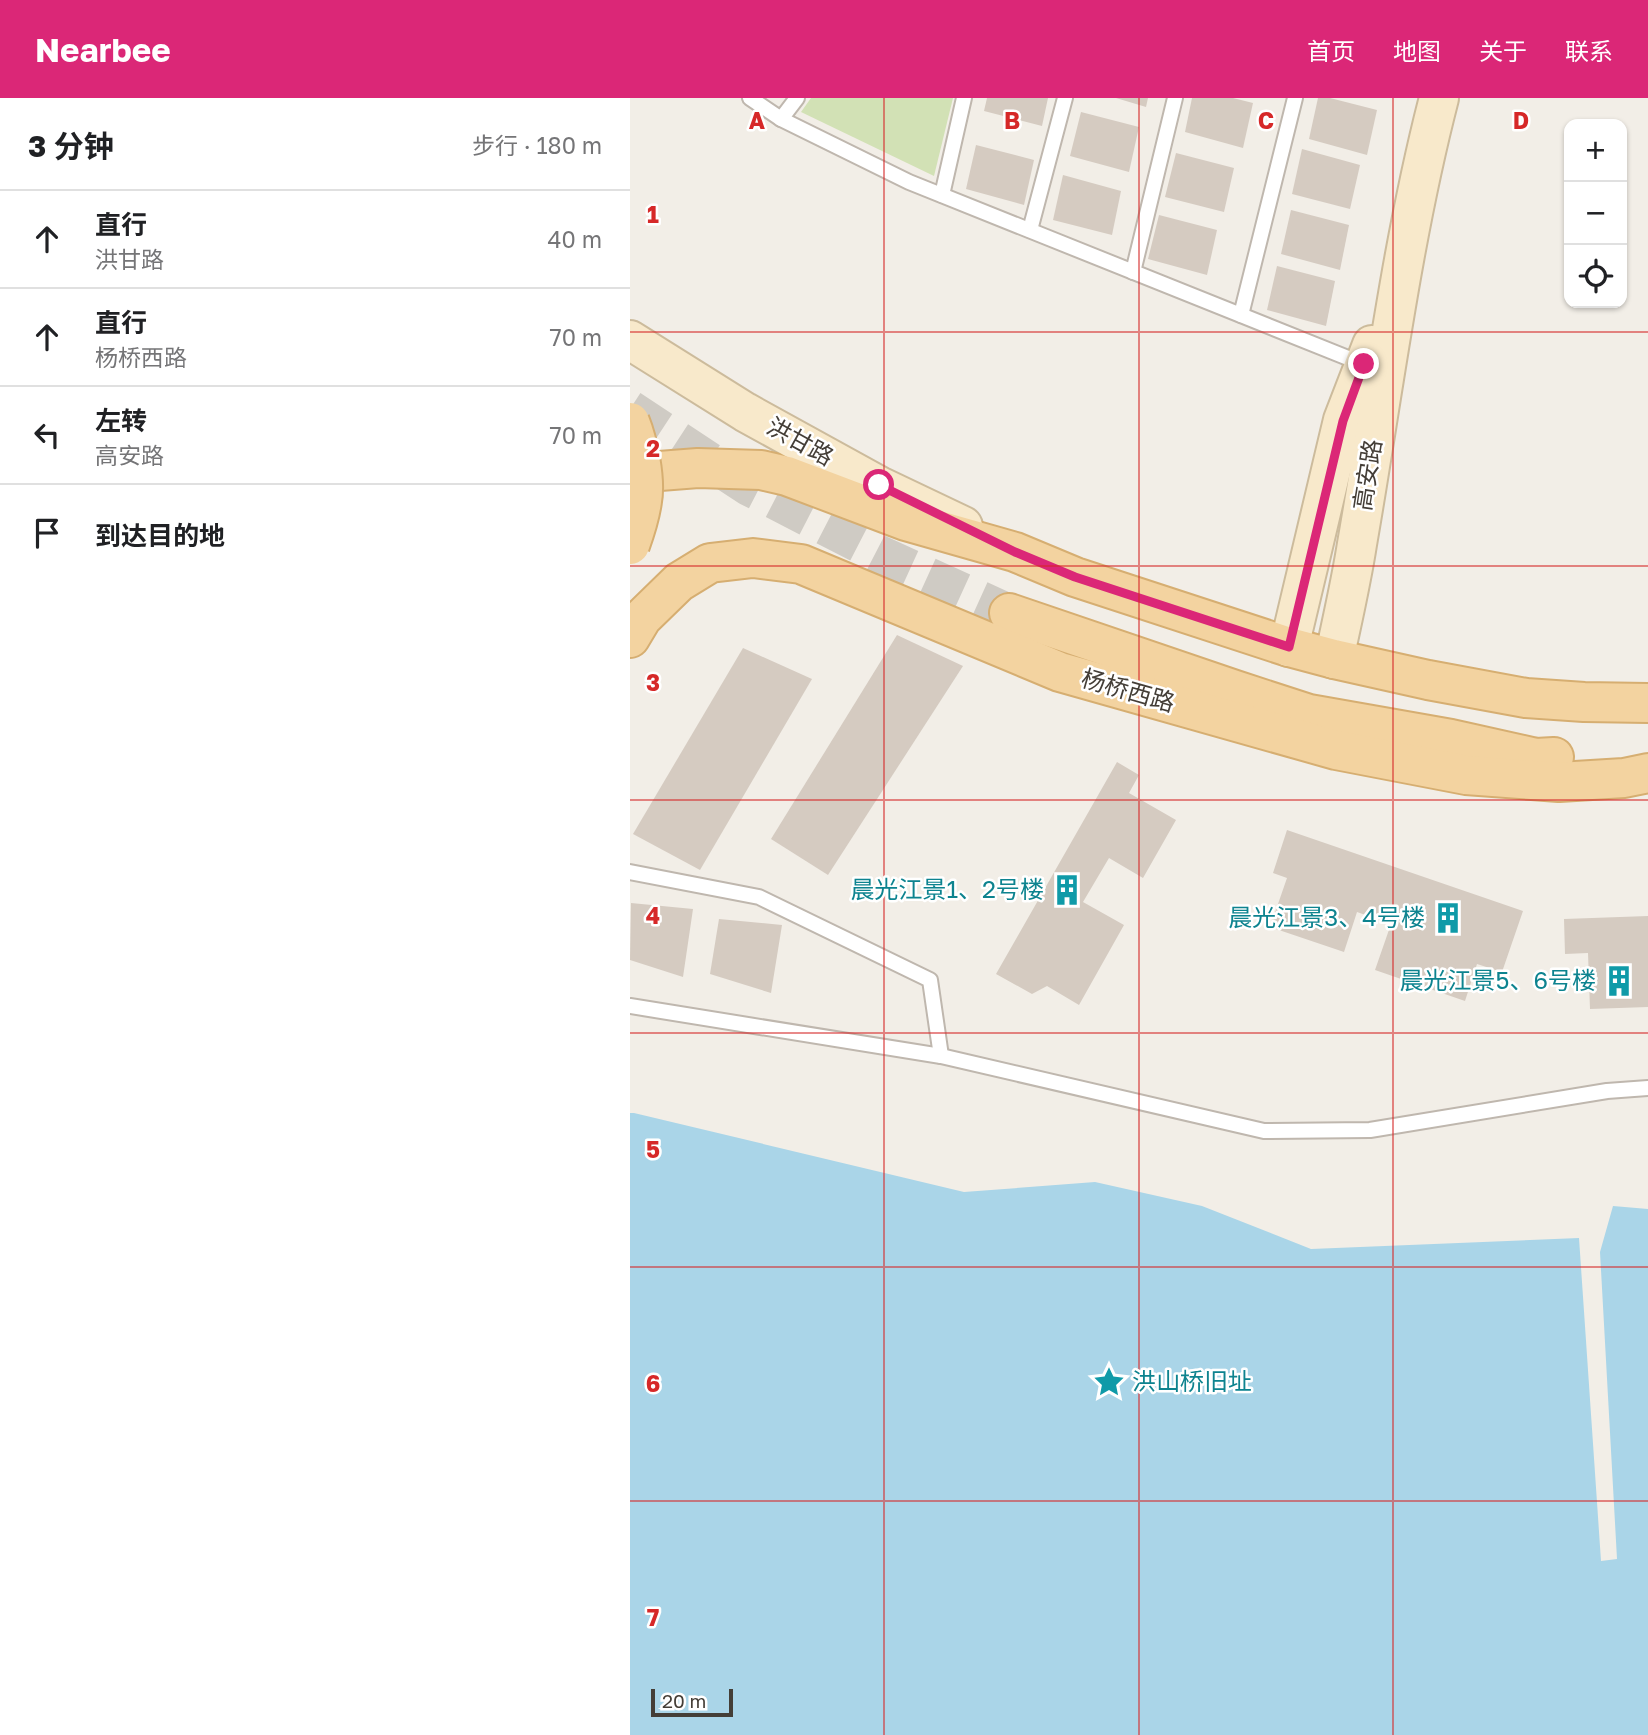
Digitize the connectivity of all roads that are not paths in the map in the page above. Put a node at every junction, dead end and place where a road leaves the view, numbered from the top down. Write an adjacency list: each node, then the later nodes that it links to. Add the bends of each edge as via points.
1 (750, 98): 8 (lane)
2 (797, 98): 8 (lane)
3 (964, 98): 9 (lane)
4 (1065, 98): 10 (lane)
5 (1175, 98): 11 (lane)
6 (1295, 98): 13 (lane)
7 (1439, 98): 12 (street, 高安路)
8 (781, 119): 9 (lane)
9 (942, 195): 10 (lane)
10 (1030, 230): 11 (lane)
11 (1133, 272): 13 (lane)
12 (1398, 289): 15 (street, 高安路); 23 (street, 高安路)
13 (1241, 315): 15 (lane)
14 (630, 340): 19 (street, 洪甘路, via 769,426)
15 (1364, 364): 22 (street, 高安路, via 1343,421)
16 (630, 422): 18 (main road, bridge, via 640,455 643,498)
17 (630, 477): 19 (main road, via 698,468 761,470 906,521)
18 (630, 545)
19 (1015, 552): 22 (main road, via 1075,577)
20 (1009, 613): 25 (main road, via 1309,714 1535,758)
21 (636, 628): 26 (main road, 杨桥西路, via 678,582 710,563 753,558 801,564 1060,672 1336,750 1466,775 1559,782)
22 (1289, 647): 23 (main road)
23 (1334, 659): 24 (main road, via 1526,698)
24 (1648, 703)
25 (1648, 754)
26 (1648, 772)
27 (630, 872): 29 (lane, via 759,897 930,980)
28 (630, 1006): 29 (lane)
29 (941, 1056): 30 (lane, via 1264,1131 1370,1130)
30 (1648, 1088)

